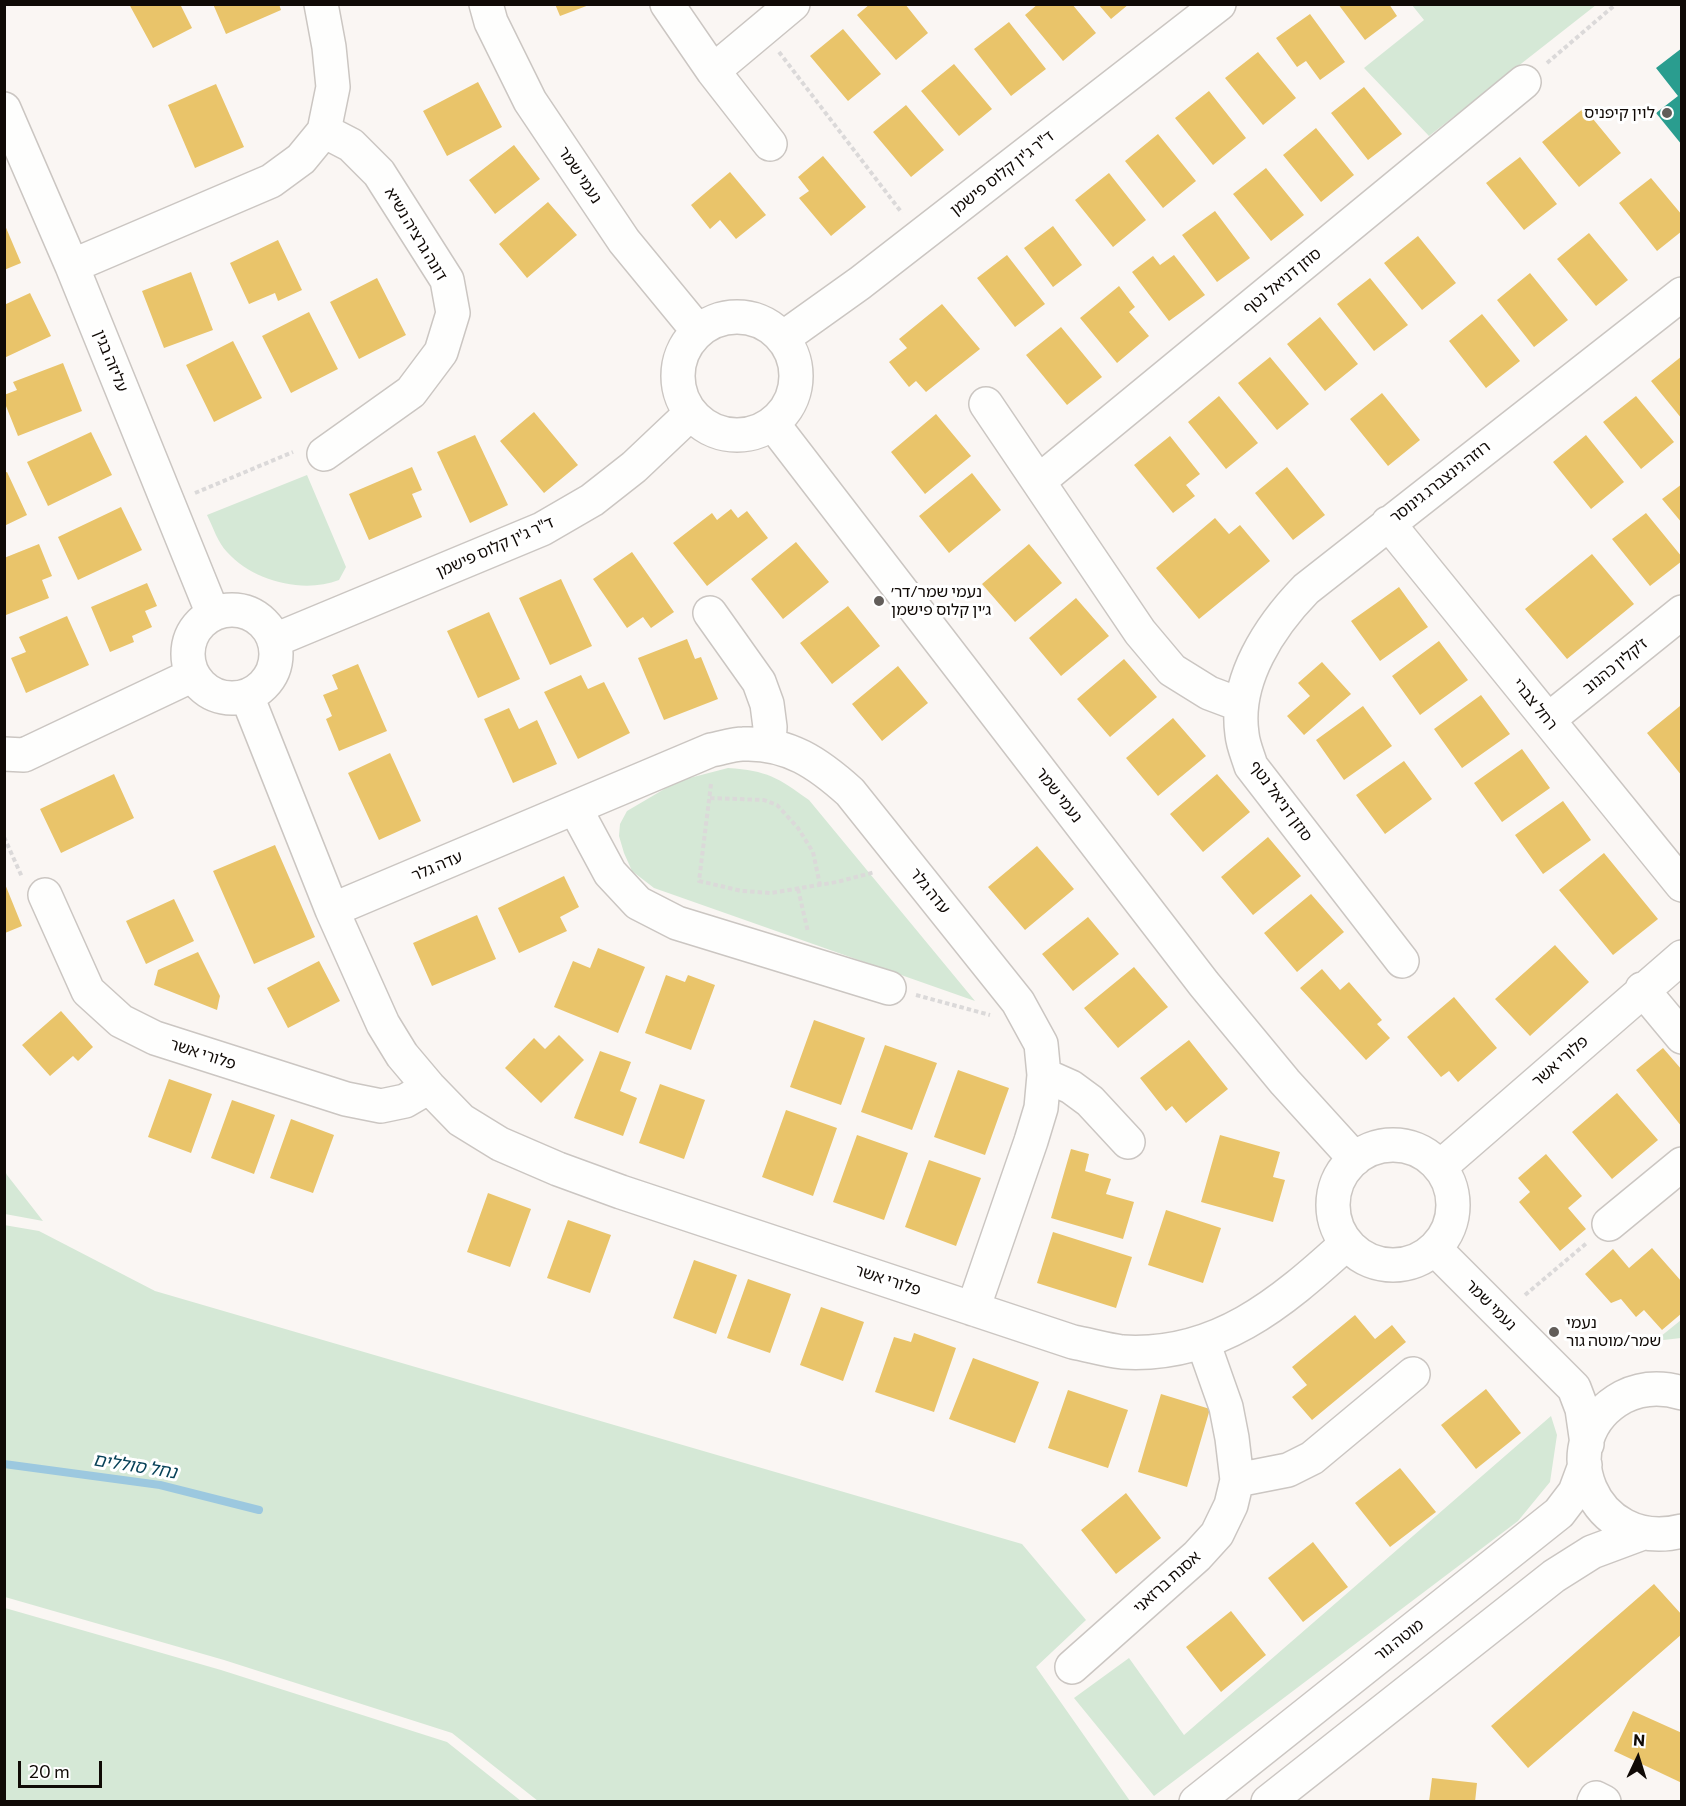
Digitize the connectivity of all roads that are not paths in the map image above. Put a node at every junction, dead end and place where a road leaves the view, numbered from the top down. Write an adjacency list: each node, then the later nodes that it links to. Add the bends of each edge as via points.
1 (321, 4): 9 (street, via 333,87)
2 (486, 4): 13 (street, נעמי שמר, via 530,101 624,241)
3 (667, 4): 6 (street)
4 (794, 4): 6 (street)
5 (1219, 4): 14 (street, ד"ר ג'ין קלוס פישמן)
6 (713, 71): 10 (street)
7 (1524, 82): 19 (street, סוזן דניאל נטף)
8 (4, 109): 11 (street, עליזה בגין)
9 (324, 131): 11 (street, via 301,159 271,181); 18 (street, דונה גרציה נשיא, via 351,145 379,173 447,280 453,313 441,352 411,392)
10 (770, 144)
11 (72, 266): 22 (street, עליזה בגין)
12 (1682, 294): 20 (street, רוזה גינצברג גינוסר)
13 (698, 331): 14 (street, via 714,321 751,318); 16 (street, via 678,361 681,398)
14 (783, 338): 17 (street, via 793,355 794,392 786,410)
15 (986, 404): 19 (street)
16 (690, 414): 17 (street, via 720,434 739,436); 24 (street, ד"ר ג'ין קלוס פישמן, via 592,500 542,529)
17 (773, 424): 43 (street, נעמי שמר, via 1204,984)
18 (324, 454)
19 (1040, 480): 27 (street, via 1140,632 1172,670 1209,693)
20 (1388, 523): 27 (street, רוזה גינצברג גינוסר, via 1306,589 1284,612 1266,638); 28 (street, רחל צברי)
21 (1682, 612): 28 (street, ז'קלין כהנוב)
22 (213, 614): 24 (street, via 229,610 255,616 267,626); 25 (street, via 193,632 188,646)
23 (710, 614): 29 (street, via 759,682 767,704)
24 (274, 640): 26 (street, via 273,673 264,686)
25 (193, 675): 26 (street, via 211,693 226,699); 30 (street, via 24,755)
26 (247, 696): 34 (street, פלורי אשר)
27 (1241, 705): 36 (street, סוזן דניאל נטף, via 1242,735 1251,766)
28 (1548, 720): 32 (street, רחל צברי)
29 (769, 746): 31 (street, עדה גלר, via 743,744 711,750); 40 (street, עדה גלר, via 801,755 825,769 850,792 1018,1002 1041,1044)
30 (4, 754)
31 (574, 808): 34 (street, עדה גלר); 37 (street, via 610,873 638,903 677,923)
32 (1682, 885)
33 (45, 895): 41 (street, פלורי אשר, via 88,991 121,1021 155,1038 346,1099 381,1106 405,1101)
34 (332, 910): 41 (street, פלורי אשר, via 383,1024)
35 (1682, 957): 38 (street, פלורי אשר)
36 (1402, 961)
37 (889, 988)
38 (1642, 989): 39 (street); 45 (street, פלורי אשר)
39 (1682, 1037)
40 (1044, 1075): 42 (street, via 1090,1101); 49 (street, עדה גלר, via 1041,1108 1031,1141)
41 (429, 1087): 49 (street, פלורי אשר, via 461,1120 501,1144 558,1169)
42 (1128, 1142)
43 (1355, 1159): 45 (street, via 1392,1145 1419,1151); 47 (street, via 1340,1178 1333,1200 1338,1230)
44 (1682, 1164): 46 (street)
45 (1440, 1167): 48 (street, via 1450,1187 1454,1209)
46 (1609, 1224)
47 (1346, 1244): 48 (street, via 1359,1255 1389,1265 1422,1259); 50 (street, פלורי אשר, via 1267,1310)
48 (1435, 1249): 51 (street, נעמי שמר)
49 (973, 1309): 50 (street, פלורי אשר, via 1073,1342 1121,1352 1161,1351)
50 (1203, 1342): 56 (street, אסנת ברזאני, via 1226,1407)
51 (1548, 1361): 53 (street, נעמי שמר, via 1576,1379); 55 (street, נעמי שמר, via 1574,1388 1582,1409)
52 (1413, 1374): 56 (street, via 1312,1458 1288,1470)
53 (1638, 1392): 54 (street, via 1662,1389); 55 (street, מוטה גור, via 1618,1400 1601,1415 1590,1434)
54 (1682, 1393)
55 (1586, 1455): 57 (street, נעמי שמר, via 1590,1489 1602,1509 1621,1524); 59 (street, מוטה גור, via 1575,1492 1559,1514)
56 (1237, 1480): 58 (street, אסנת ברזאני, via 1231,1505 1217,1534)
57 (1668, 1533): 60 (street, via 1592,1552 1554,1576)
58 (1072, 1667)
59 (1196, 1802)
60 (1268, 1802)

